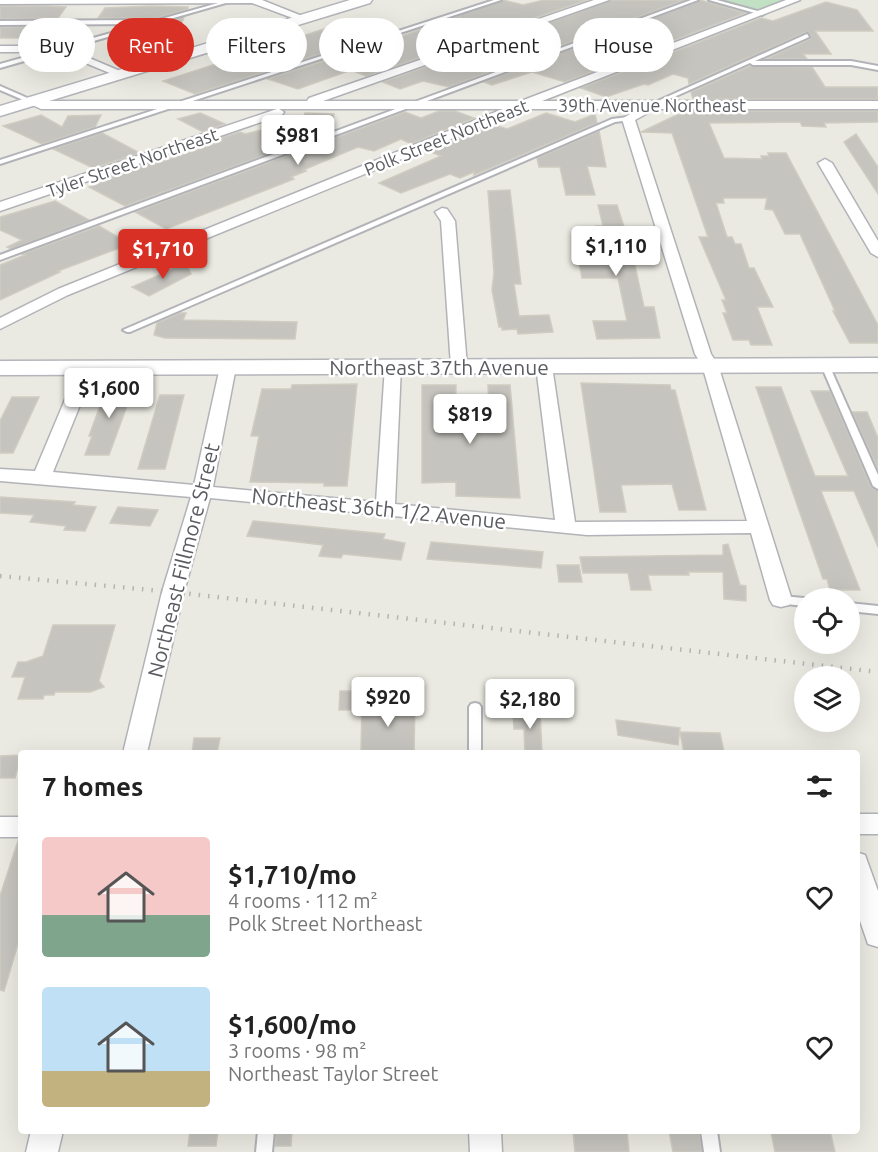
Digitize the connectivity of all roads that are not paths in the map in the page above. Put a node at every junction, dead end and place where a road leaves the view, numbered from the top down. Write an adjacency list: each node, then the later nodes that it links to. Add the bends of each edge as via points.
1 (234, 0): 2 (street); 9 (street); 11 (lane)
2 (246, 0): 12 (street)
3 (365, 0): 12 (street)
4 (499, 0): 30 (lane)
5 (604, 0): 31 (street, Tyler Street Northeast)
6 (696, 0): 32 (lane)
7 (711, 0): 10 (lane)
8 (795, 0): 10 (street, Polk Street Northeast)
9 (0, 1)
10 (762, 13): 28 (street, Polk Street Northeast)
11 (169, 18)
12 (302, 18)
13 (0, 22): 14 (lane)
14 (107, 22)
15 (807, 36): 21 (lane)
16 (206, 48): 24 (street)
17 (0, 49): 18 (street)
18 (18, 49)
19 (18, 61): 22 (lane)
20 (95, 63): 24 (street)
21 (747, 63): 23 (lane, via 850,63); 27 (lane)
22 (0, 66)
23 (878, 68)
24 (121, 74): 26 (street)
25 (0, 88): 26 (lane)
26 (30, 101): 30 (street, 39th Avenue Northeast, via 41,105); 33 (street)
27 (654, 104): 28 (street, 39th Avenue Northeast); 29 (street, 39th Avenue Northeast); 34 (street)
28 (522, 105): 32 (street, 39th Avenue Northeast); 41 (street, Polk Street Northeast, via 63,292)
29 (878, 105)
30 (170, 106): 31 (street, 39th Avenue Northeast); 35 (lane)
31 (296, 106): 32 (street, 39th Avenue Northeast); 37 (street, Tyler Street Northeast)
32 (410, 106): 40 (lane)
33 (0, 111)
34 (628, 119): 42 (lane, via 614,120); 43 (street, via 703,354)
35 (0, 162)
36 (825, 163): 39 (street)
37 (0, 207)
38 (442, 212): 47 (street, via 448,221)
39 (878, 253)
40 (0, 258)
41 (0, 324)
42 (127, 330)
43 (710, 365): 44 (street, Northeast 37th Avenue); 48 (street, Northeast 37th Avenue); 58 (street)
44 (825, 365): 45 (street, Northeast 37th Avenue); 54 (lane)
45 (878, 365)
46 (393, 366): 47 (street, Northeast 37th Avenue); 49 (street, Northeast 37th Avenue); 56 (street)
47 (459, 366): 48 (street, Northeast 37th Avenue)
48 (544, 366): 57 (street)
49 (228, 367): 51 (street, Northeast 37th Avenue); 55 (street, Northeast Fillmore Street)
50 (0, 368): 51 (street, Northeast 37th Avenue)
51 (86, 368): 53 (street)
52 (0, 476): 53 (street, Northeast 36th 1/2 Avenue)
53 (42, 477): 55 (street, Northeast 36th 1/2 Avenue)
54 (878, 486)
55 (202, 492): 56 (street, Northeast 36th 1/2 Avenue); 64 (street, Northeast Fillmore Street, via 173,592)
56 (385, 509): 57 (street, Northeast 36th 1/2 Avenue)
57 (566, 527): 58 (street, Northeast 36th 1/2 Avenue)
58 (759, 527): 59 (street)
59 (781, 600): 60 (lane)
60 (794, 601)
61 (860, 608): 62 (lane)
62 (878, 610)
63 (475, 706): 65 (lane)
64 (136, 750)
65 (476, 750)
66 (860, 824): 67 (street)
67 (878, 824)
68 (0, 827): 69 (street)
69 (18, 827)
70 (860, 876): 71 (street)
71 (878, 935)
72 (46, 1134): 76 (street)
73 (266, 1134): 77 (lane)
74 (485, 1134): 78 (street)
75 (709, 1134): 79 (lane)
76 (42, 1152)
77 (264, 1152)
78 (486, 1152)
79 (712, 1152)

